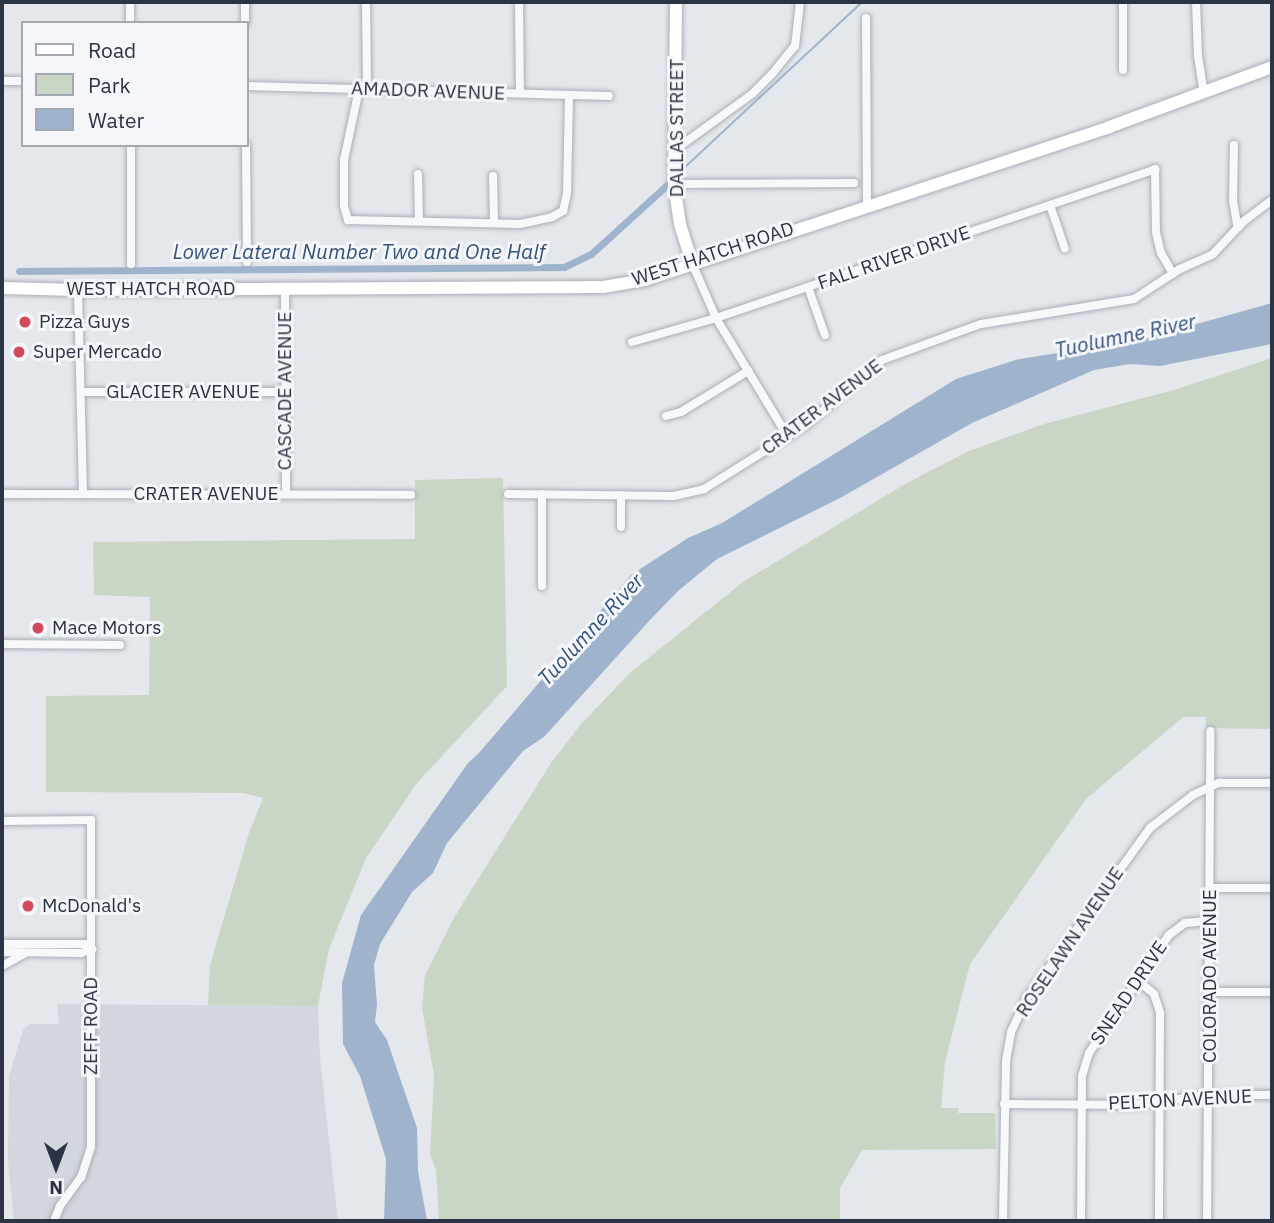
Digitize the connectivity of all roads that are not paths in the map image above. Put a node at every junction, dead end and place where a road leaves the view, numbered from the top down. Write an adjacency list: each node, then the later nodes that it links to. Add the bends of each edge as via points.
1 (130, 2): 10 (street)
2 (245, 2): 11 (street)
3 (366, 2): 17 (street)
4 (519, 2): 19 (street)
5 (676, 2): 25 (main road, DALLAS STREET)
6 (800, 2): 25 (street, via 796,46 751,94)
7 (1123, 2): 13 (street)
8 (1196, 2): 18 (street)
9 (866, 18): 32 (street)
10 (130, 21)
11 (245, 21)
12 (1272, 67): 18 (main road, WEST HATCH ROAD)
13 (1123, 70)
14 (2, 80): 15 (street)
15 (21, 81)
16 (248, 86): 17 (street, AMADOR AVENUE)
17 (363, 88): 19 (street, AMADOR AVENUE); 33 (street, via 344,160 348,220)
18 (1204, 92): 32 (main road, WEST HATCH ROAD)
19 (520, 93): 20 (street, AMADOR AVENUE)
20 (569, 96): 21 (street, AMADOR AVENUE); 34 (street, via 569,182 563,211 530,222)
21 (609, 96)
22 (1234, 145): 35 (street, via 1233,201)
23 (131, 147): 39 (street)
24 (246, 147): 37 (street)
25 (676, 149): 29 (main road, DALLAS STREET)
26 (418, 174): 33 (street)
27 (493, 176): 34 (street)
28 (854, 183): 29 (street)
29 (674, 184): 38 (main road, DALLAS STREET)
30 (1272, 200): 35 (street, CRATER AVENUE)
31 (1050, 205): 36 (street); 40 (street, FALL RIVER DRIVE, via 1156,169 1156,232); 43 (street, FALL RIVER DRIVE)
32 (867, 206): 38 (main road, WEST HATCH ROAD)
33 (419, 220): 34 (street)
34 (494, 222)
35 (1238, 228): 40 (street, CRATER AVENUE, via 1213,254)
36 (1065, 249)
37 (247, 262)
38 (692, 263): 42 (main road, WEST HATCH ROAD, via 645,280 603,286); 45 (street, DALLAS STREET)
39 (131, 264)
40 (1173, 274): 52 (street, CRATER AVENUE, via 1145,294 1121,303 981,324 882,360)
41 (2, 288): 44 (main road, WEST HATCH ROAD)
42 (285, 288): 44 (main road, WEST HATCH ROAD); 50 (street, CASCADE AVENUE)
43 (808, 288): 45 (street, FALL RIVER DRIVE); 46 (street)
44 (78, 290): 49 (street)
45 (716, 318): 47 (street, FALL RIVER DRIVE); 48 (street, DALLAS STREET)
46 (825, 335)
47 (632, 342)
48 (748, 371): 51 (street, via 681,412); 52 (street, DALLAS STREET)
49 (80, 391): 50 (street, GLACIER AVENUE); 53 (street)
50 (286, 392): 55 (street, CASCADE AVENUE)
51 (666, 416)
52 (788, 437): 59 (street, CRATER AVENUE, via 704,489 674,496)
53 (83, 493): 54 (street, CRATER AVENUE); 55 (street, CRATER AVENUE)
54 (2, 494)
55 (286, 494): 58 (street, CRATER AVENUE)
56 (508, 494): 57 (street, CRATER AVENUE)
57 (542, 494): 59 (street, CRATER AVENUE); 61 (street)
58 (411, 495)
59 (621, 495): 60 (street)
60 (621, 527)
61 (542, 586)
62 (2, 644): 63 (street)
63 (120, 645)
64 (1210, 731): 66 (street, COLORADO AVENUE)
65 (1272, 783): 66 (street)
66 (1210, 787): 68 (street, COLORADO AVENUE); 81 (street, ROSELAWN AVENUE, via 1179,804 1138,841 1029,995 1007,1048)
67 (2, 821): 72 (street, ZEFF ROAD, via 91,820)
68 (1210, 888): 69 (street); 70 (street, COLORADO AVENUE)
69 (1272, 888)
70 (1210, 921): 76 (street, SNEAD DRIVE, via 1174,929); 77 (street, COLORADO AVENUE)
71 (2, 944): 72 (street, via 85,944)
72 (92, 949): 74 (street); 84 (street, ZEFF ROAD, via 92,1147 85,1170)
73 (2, 951): 74 (street)
74 (28, 952): 75 (street)
75 (2, 966)
76 (1137, 980): 82 (street, via 1154,994 1159,1007); 83 (street, SNEAD DRIVE, via 1088,1053)
77 (1210, 992): 78 (street); 79 (street, COLORADO AVENUE)
78 (1272, 992)
79 (1209, 1095): 80 (street, PELTON AVENUE); 82 (street, PELTON AVENUE); 88 (street, COLORADO AVENUE)
80 (1272, 1095)
81 (1004, 1104): 83 (street, PELTON AVENUE); 85 (street, ROSELAWN AVENUE)
82 (1160, 1104): 83 (street, PELTON AVENUE); 87 (street)
83 (1082, 1105): 86 (street, SNEAD DRIVE)
84 (54, 1221)
85 (1003, 1221)
86 (1081, 1221)
87 (1159, 1221)
88 (1207, 1221)

